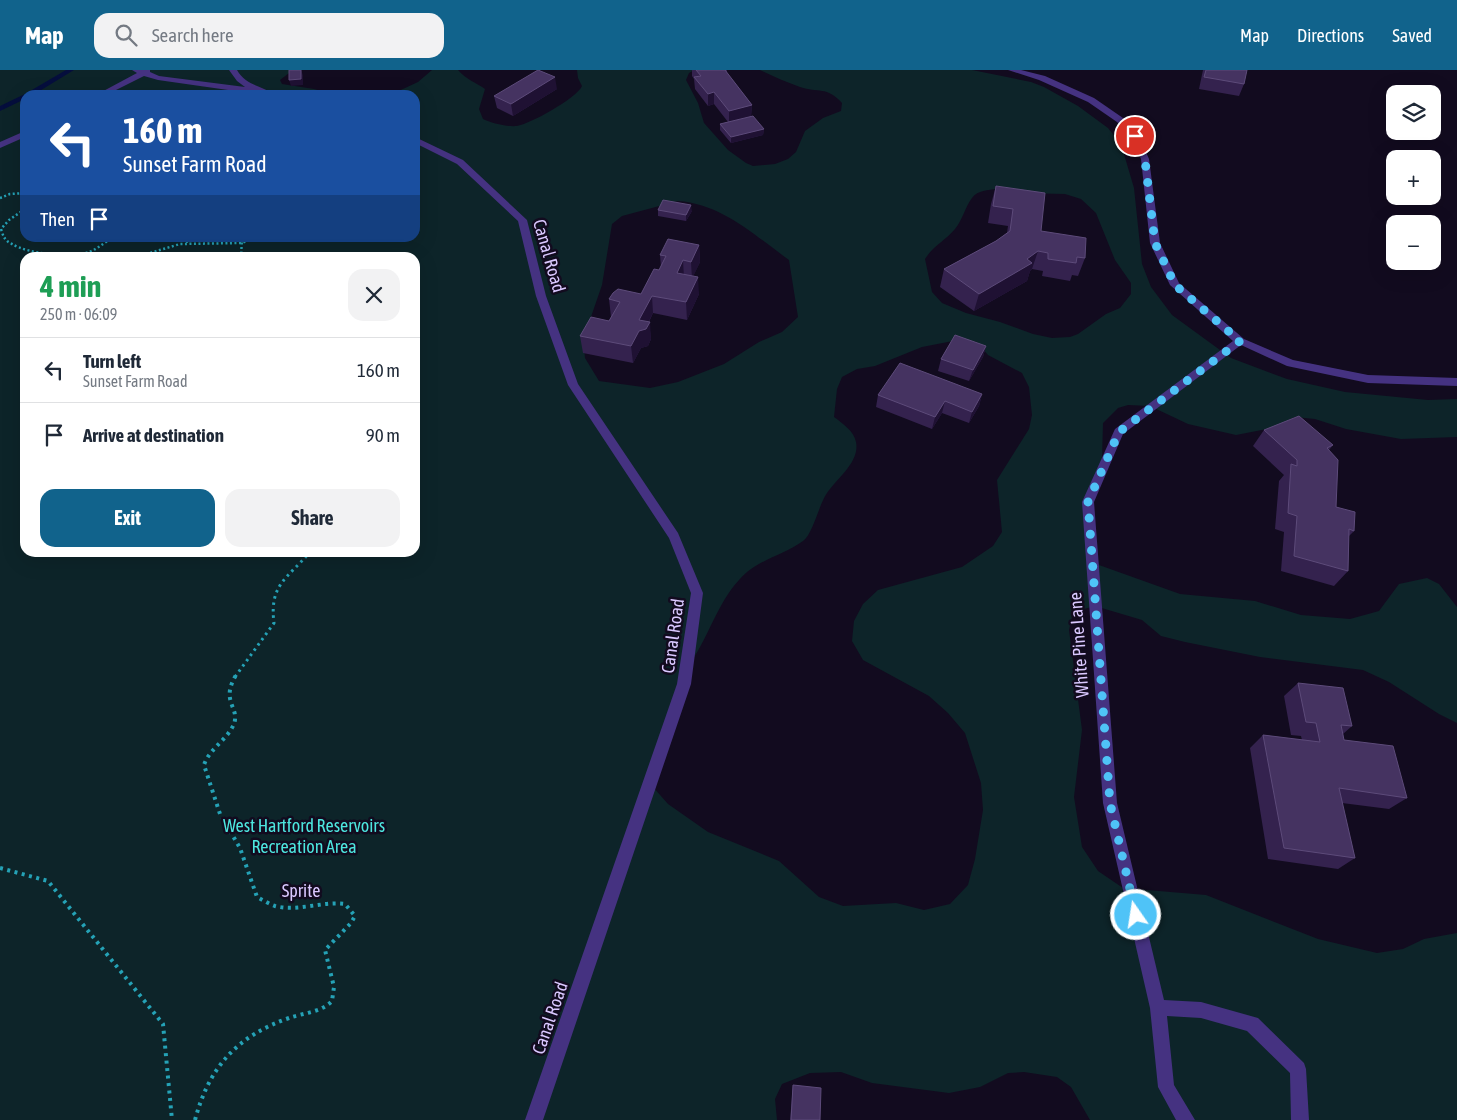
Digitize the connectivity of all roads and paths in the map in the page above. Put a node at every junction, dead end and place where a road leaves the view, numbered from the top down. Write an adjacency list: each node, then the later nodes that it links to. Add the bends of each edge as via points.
1 (233, 70): 6 (street, via 237,77)
2 (1012, 70): 22 (street, via 1042,78 1091,100 1120,120 1135,136 1145,160 1155,243 1175,285)
3 (143, 71): 4 (street); 5 (street, via 158,78)
4 (109, 90)
5 (249, 90)
6 (256, 90)
7 (20, 136): 9 (street)
8 (420, 142): 29 (street, Canal Road, via 460,162 522,220 541,296 573,385 674,536 697,592 684,684)
9 (0, 146)
10 (20, 193): 11 (path)
11 (0, 198)
12 (20, 213): 18 (path, via 6,222 0,236 11,246)
13 (106, 242): 19 (path)
14 (186, 242): 16 (path)
15 (246, 242): 17 (path)
16 (180, 244): 17 (path); 20 (path)
17 (242, 244): 21 (path)
18 (29, 252)
19 (90, 252)
20 (153, 252)
21 (241, 252)
22 (1240, 341): 23 (street, via 1291,363 1368,379); 26 (street, White Pine Lane, via 1119,432 1088,502 1110,803)
23 (1457, 382)
24 (306, 557): 28 (path, Sprite, via 280,581 275,590 274,622 229,690 228,699 235,719 233,726 206,758 204,765 220,814 240,848 257,897 275,906 345,904 355,916 325,950 325,964 335,990 333,1000 324,1008 276,1023 230,1052 215,1071)
25 (0, 868): 27 (path, via 48,881 163,1024)
26 (1158, 1008): 30 (street, White Pine Lane, via 1166,1087); 31 (street, via 1201,1010 1252,1024 1298,1069)
27 (172, 1120)
28 (195, 1120)
29 (534, 1120)
30 (1186, 1120)
31 (1300, 1120)

